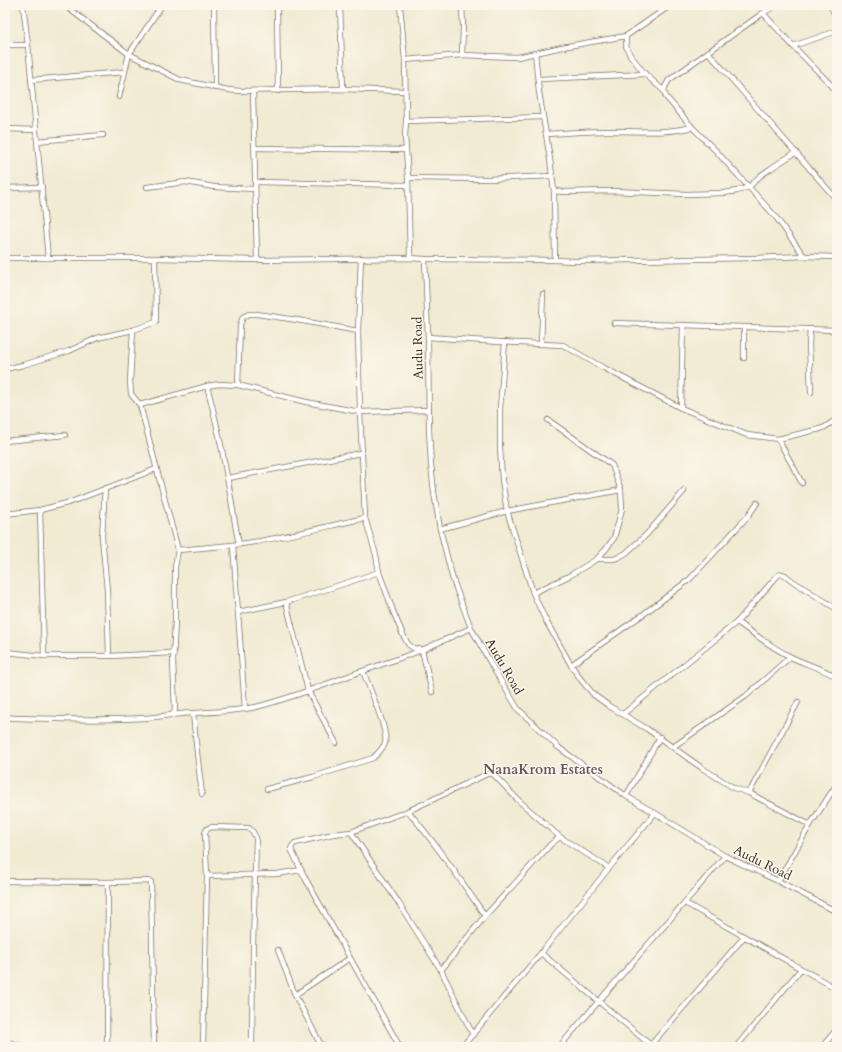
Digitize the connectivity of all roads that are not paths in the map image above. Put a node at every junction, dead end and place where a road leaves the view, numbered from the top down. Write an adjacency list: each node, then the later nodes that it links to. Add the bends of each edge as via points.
1 (24, 5): 17 (street)
2 (64, 5): 21 (street)
3 (162, 5): 21 (street)
4 (214, 5): 28 (street)
5 (277, 5): 30 (street)
6 (340, 5): 29 (street)
7 (400, 5): 23 (street)
8 (462, 5): 22 (street)
9 (671, 5): 15 (street)
10 (776, 5): 12 (street)
11 (830, 5): 13 (street)
12 (763, 13): 18 (street); 19 (street)
13 (837, 19)
14 (837, 31): 18 (street)
15 (626, 36): 20 (street); 25 (street, via 626,46 630,55)
16 (5, 45): 17 (street)
17 (28, 45): 27 (street)
18 (793, 46): 33 (street)
19 (708, 52): 32 (street, via 669,80); 46 (street)
20 (535, 53): 22 (street, via 518,57); 36 (street)
21 (129, 54): 24 (street); 28 (street, via 180,80)
22 (462, 55): 23 (street)
23 (405, 60): 31 (street)
24 (124, 72): 27 (street); 35 (street)
25 (645, 74): 26 (street); 32 (street)
26 (540, 79)
27 (31, 80): 40 (street)
28 (215, 88): 34 (street)
29 (343, 89): 30 (street); 31 (street)
30 (278, 91): 34 (street)
31 (406, 91): 37 (street)
32 (664, 91): 38 (street, via 666,97)
33 (837, 91)
34 (252, 92): 44 (street)
35 (119, 97)
36 (543, 117): 37 (street); 41 (street)
37 (406, 121): 45 (street)
38 (692, 127): 41 (street, via 666,131 606,130); 53 (street)
39 (5, 130): 40 (street)
40 (36, 130): 43 (street)
41 (546, 134): 47 (street)
42 (104, 135): 43 (street)
43 (37, 140): 51 (street)
44 (255, 148): 45 (street); 49 (street)
45 (406, 150): 48 (street)
46 (796, 152): 53 (street, via 760,176); 57 (street)
47 (552, 176): 48 (street, via 488,179); 56 (street)
48 (408, 178): 50 (street)
49 (255, 182): 50 (street); 55 (street)
50 (408, 185): 64 (street)
51 (42, 187): 54 (street); 61 (street)
52 (147, 187): 55 (street, via 186,182 214,187)
53 (749, 187): 56 (street, via 724,193 686,194); 58 (street, via 775,216)
54 (5, 188)
55 (255, 189): 66 (street)
56 (554, 191): 67 (street)
57 (837, 200)
58 (804, 256): 59 (street); 67 (street)
59 (837, 257)
60 (5, 258): 61 (street)
61 (48, 258): 62 (street)
62 (155, 258): 66 (street); 73 (street, via 156,322)
63 (361, 258): 64 (street); 66 (street); 75 (street)
64 (410, 258): 65 (street)
65 (425, 259): 67 (street); 76 (street, Audu Road)
66 (257, 260)
67 (555, 260)
68 (543, 294): 78 (street)
69 (614, 323): 70 (street)
70 (683, 325): 71 (street); 85 (street)
71 (744, 328): 72 (street); 79 (street)
72 (810, 329): 74 (street); 83 (street)
73 (133, 330): 80 (street, via 97,338 69,352); 84 (street, via 131,394)
74 (837, 330)
75 (358, 331): 81 (street, via 249,314 243,317 240,325); 87 (street)
76 (428, 336): 77 (street); 86 (street, Audu Road)
77 (505, 342): 78 (street); 103 (street, via 500,447)
78 (541, 344): 85 (street, via 563,345)
79 (744, 358)
80 (5, 369)
81 (238, 384): 82 (street); 87 (street, via 306,402)
82 (207, 386): 84 (street); 96 (street)
83 (811, 392)
84 (140, 405): 95 (street)
85 (681, 408): 92 (street, via 747,435)
86 (429, 410): 87 (street); 106 (street, Audu Road, via 430,464)
87 (360, 412): 94 (street)
88 (836, 419): 90 (street); 92 (street, via 820,429)
89 (548, 420): 99 (street, via 612,465)
90 (837, 425)
91 (65, 435): 93 (street)
92 (778, 440): 97 (street)
93 (5, 441)
94 (361, 453): 96 (street); 105 (street)
95 (156, 469): 98 (street); 109 (street)
96 (228, 478): 107 (street)
97 (802, 483)
98 (105, 488): 102 (street, via 71,502); 122 (street, via 102,537)
99 (621, 490): 103 (street); 110 (street, via 622,509 614,538)
100 (684, 491): 110 (street, via 647,534 626,553 614,559)
101 (757, 503): 124 (street, via 690,579)
102 (40, 510): 104 (street); 121 (street)
103 (507, 511): 106 (street); 112 (street)
104 (5, 514)
105 (365, 518): 107 (street); 111 (street)
106 (440, 529): 117 (street, Audu Road, via 453,580)
107 (239, 544): 108 (street)
108 (233, 545): 109 (street); 115 (street)
109 (178, 550): 120 (street, via 175,567)
110 (597, 559): 112 (street)
111 (379, 572): 113 (street); 118 (street, via 403,635 413,648)
112 (533, 593): 124 (street)
113 (286, 602): 115 (street); 127 (street)
114 (837, 609): 116 (street, via 781,574)
115 (238, 612): 130 (street)
116 (737, 622): 123 (street); 133 (street)
117 (471, 628): 118 (street); 142 (street, Audu Road, via 518,709 558,748)
118 (422, 650): 125 (street); 128 (street)
119 (5, 652): 121 (street)
120 (174, 653): 122 (street); 131 (street)
121 (44, 656): 122 (street)
122 (109, 656)
123 (790, 657): 126 (street); 137 (street, via 746,696)
124 (571, 665): 133 (street, via 594,695)
125 (363, 671): 127 (street); 139 (street, via 384,730 384,745 380,750 373,758)
126 (837, 677)
127 (308, 691): 130 (street); 136 (street)
128 (432, 692)
129 (798, 702): 140 (street)
130 (245, 708): 132 (street)
131 (173, 714): 132 (street); 134 (street, via 146,718 88,720)
132 (193, 714): 141 (street)
133 (623, 714): 135 (street)
134 (5, 717)
135 (660, 737): 137 (street); 142 (street)
136 (336, 744)
137 (673, 748): 140 (street, via 734,788)
138 (837, 784): 145 (street)
139 (267, 789)
140 (749, 793): 145 (street)
141 (202, 794)
142 (626, 796): 144 (street, Audu Road)
143 (408, 811): 146 (street); 147 (street, via 490,774); 158 (street, via 427,833)
144 (655, 813): 148 (street, Audu Road); 149 (street)
145 (810, 825): 154 (street)
146 (350, 832): 150 (street, via 295,843 291,849); 164 (street)
147 (560, 837): 149 (street); 158 (street)
148 (725, 856): 154 (street, Audu Road); 156 (street)
149 (609, 868): 161 (street)
150 (302, 870): 151 (street); 162 (street)
151 (255, 874): 152 (street); 152 (street, via 256,838 253,832 249,828 211,826 205,833); 176 (street)
152 (207, 876): 175 (street)
153 (5, 881): 155 (street)
154 (778, 881): 157 (street, Audu Road)
155 (108, 882): 173 (street); 174 (street, via 151,882)
156 (685, 902): 159 (street); 167 (street)
157 (837, 912)
158 (485, 916): 164 (street)
159 (744, 937): 163 (street); 171 (street)
160 (278, 950): 166 (street)
161 (541, 953): 167 (street); 169 (street)
162 (350, 958): 166 (street); 178 (street)
163 (801, 969): 165 (street); 181 (street)
164 (441, 970): 169 (street)
165 (837, 989)
166 (295, 995): 177 (street)
167 (599, 1002): 171 (street); 180 (street)
168 (837, 1029): 182 (street)
169 (473, 1035): 179 (street)
170 (5, 1041): 172 (street)
171 (651, 1046)
172 (24, 1047)
173 (107, 1047)
174 (154, 1047)
175 (203, 1047)
176 (252, 1047)
177 (322, 1047)
178 (400, 1047)
179 (462, 1047)
180 (559, 1047)
181 (736, 1047)
182 (822, 1047)

